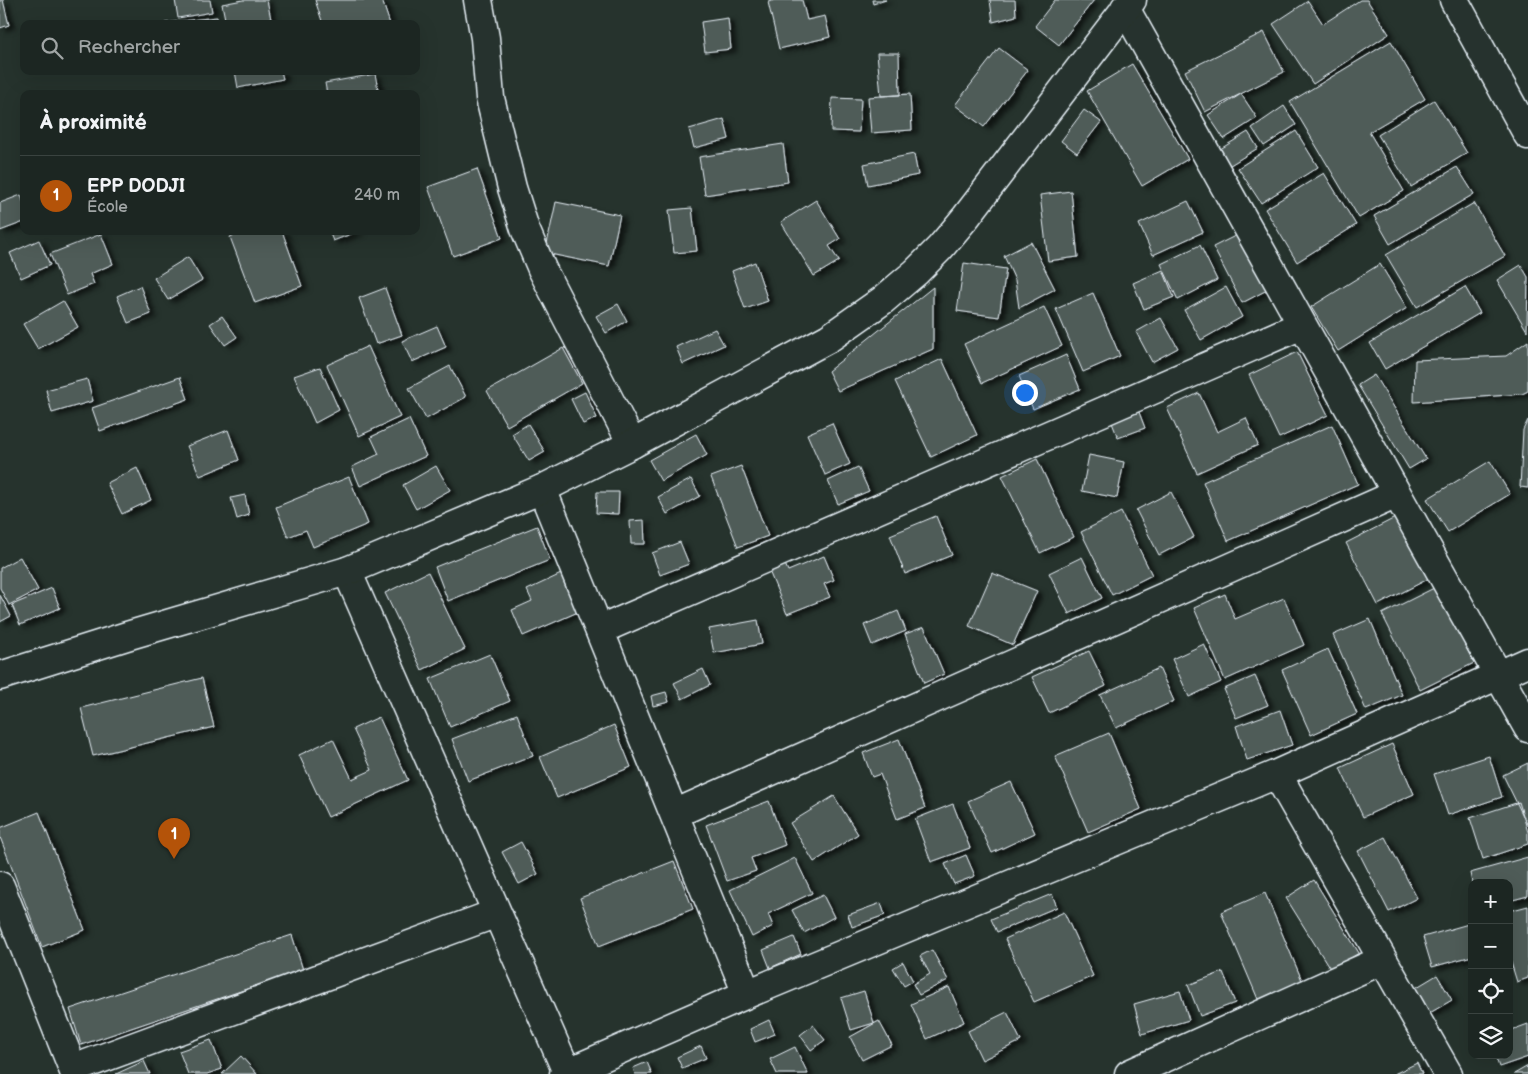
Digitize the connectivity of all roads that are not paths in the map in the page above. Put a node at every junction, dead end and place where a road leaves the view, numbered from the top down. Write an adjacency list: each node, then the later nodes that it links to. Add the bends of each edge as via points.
1 (478, 0): 6 (street, via 490,98 525,230)
2 (1454, 0): 4 (street)
3 (1128, 4): 5 (street); 6 (street, via 966,217 916,272 829,338)
4 (1528, 135)
5 (1302, 325): 8 (street); 10 (street)
6 (632, 444): 7 (street)
7 (542, 489): 9 (street); 10 (street)
8 (1397, 494): 13 (street); 16 (street)
9 (347, 571): 12 (street); 18 (street)
10 (600, 630): 16 (street)
11 (1528, 662): 13 (street)
12 (0, 676)
13 (1498, 676): 14 (street); 15 (street)
14 (1528, 728)
15 (1277, 774): 19 (street); 20 (street)
16 (674, 814): 20 (street)
17 (0, 886): 21 (street)
18 (497, 913): 21 (street); 22 (street)
19 (1382, 960): 23 (street); 24 (street)
20 (747, 994): 22 (street)
21 (74, 1071)
22 (566, 1073)
23 (1129, 1074)
24 (1448, 1074)

